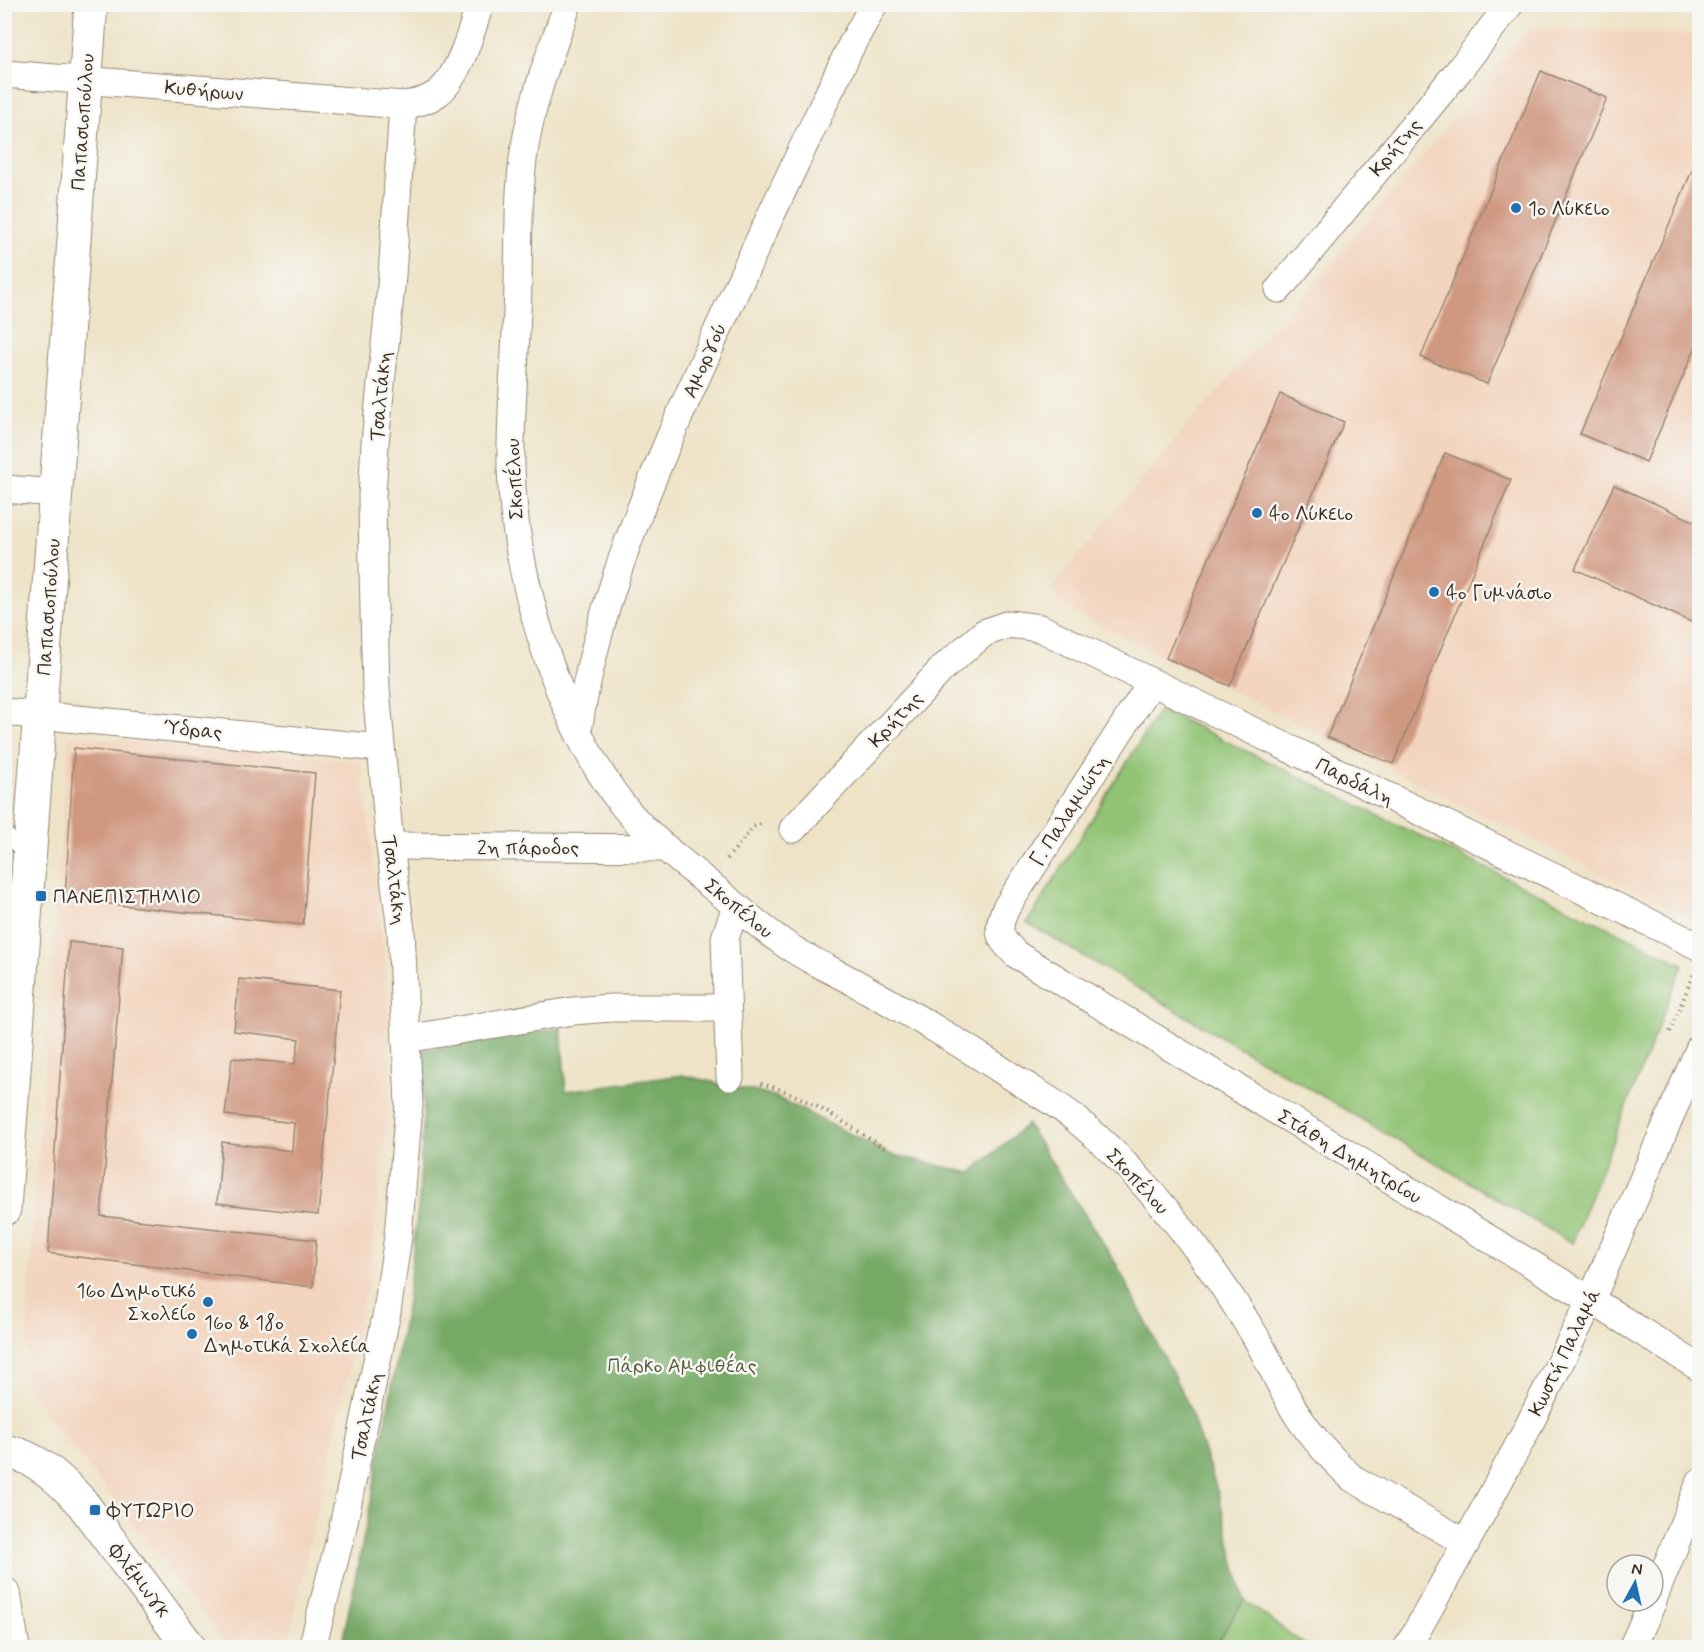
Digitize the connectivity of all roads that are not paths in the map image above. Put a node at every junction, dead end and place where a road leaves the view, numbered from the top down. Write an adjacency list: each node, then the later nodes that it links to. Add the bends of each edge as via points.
1 (91, 4): 7 (main road, Παπασιοπούλου)
2 (480, 4): 8 (street, via 446,85 428,99)
3 (568, 4): 16 (street, Σκοπέλου, via 534,103 524,154 511,411 517,531 529,591 552,669)
4 (874, 4): 16 (street, Αμοργού, via 665,446 608,599 590,664)
5 (1510, 4): 9 (street, Κρήτης)
6 (4, 74): 7 (street, Κυθήρων)
7 (85, 81): 8 (street, Κυθήρων); 11 (main road, Παπασιοπούλου)
8 (403, 105): 17 (street, Τσαλτάκη, via 372,496)
9 (1279, 289)
10 (4, 489): 11 (street)
11 (57, 493): 15 (main road, Παπασιοπούλου)
12 (1009, 624): 13 (street, Παρδάλη, via 1040,628); 18 (street, Κρήτης, via 984,633 944,667)
13 (1151, 683): 24 (street, Γ. Παλαμιώτη, via 1006,908 999,933); 25 (street, Παρδάλη)
14 (4, 712): 15 (street, Ύδρας)
15 (41, 714): 17 (street, Ύδρας); 22 (main road, Παπασιοπούλου)
16 (578, 731): 21 (street, Σκοπέλου, via 615,795)
17 (380, 748): 20 (street, Τσαλτάκη)
18 (793, 829)
19 (4, 832): 22 (lane)
20 (390, 846): 21 (street, 2η πάροδος); 27 (street, Τσαλτάκη, via 401,930)
21 (666, 848): 23 (street, Σκοπέλου)
22 (30, 860): 30 (main road, Παπασιοπούλου)
23 (736, 906): 26 (street, via 725,938); 36 (street, Σκοπέλου, via 782,942 996,1066 1075,1118 1120,1159 1221,1281 1292,1407 1338,1465 1352,1478)
24 (1002, 941): 32 (street, Στάθη Δημητρίου, via 1017,955)
25 (1700, 947)
26 (726, 1008): 27 (street, via 573,1011); 29 (street)
27 (406, 1039): 42 (street, Τσαλτάκη, via 407,1137 387,1312 342,1531)
28 (1700, 1047): 32 (street, Κωστή Παλαμά)
29 (730, 1077)
30 (6, 1168): 31 (main road, Παπασιοπούλου)
31 (4, 1209)
32 (1591, 1300): 33 (street, Στάθη Δημητρίου); 36 (street, Κωστή Παλαμά)
33 (1700, 1368)
34 (4, 1451): 41 (main road, Φλέμινγκ, via 37,1464 65,1485)
35 (1700, 1482): 37 (street)
36 (1466, 1544): 43 (street, Κωστή Παλαμά)
37 (1665, 1570)
38 (4, 1594): 40 (main road)
39 (1647, 1613): 44 (street)
40 (13, 1647)
41 (190, 1647)
42 (312, 1647)
43 (1407, 1647)
44 (1632, 1647)

